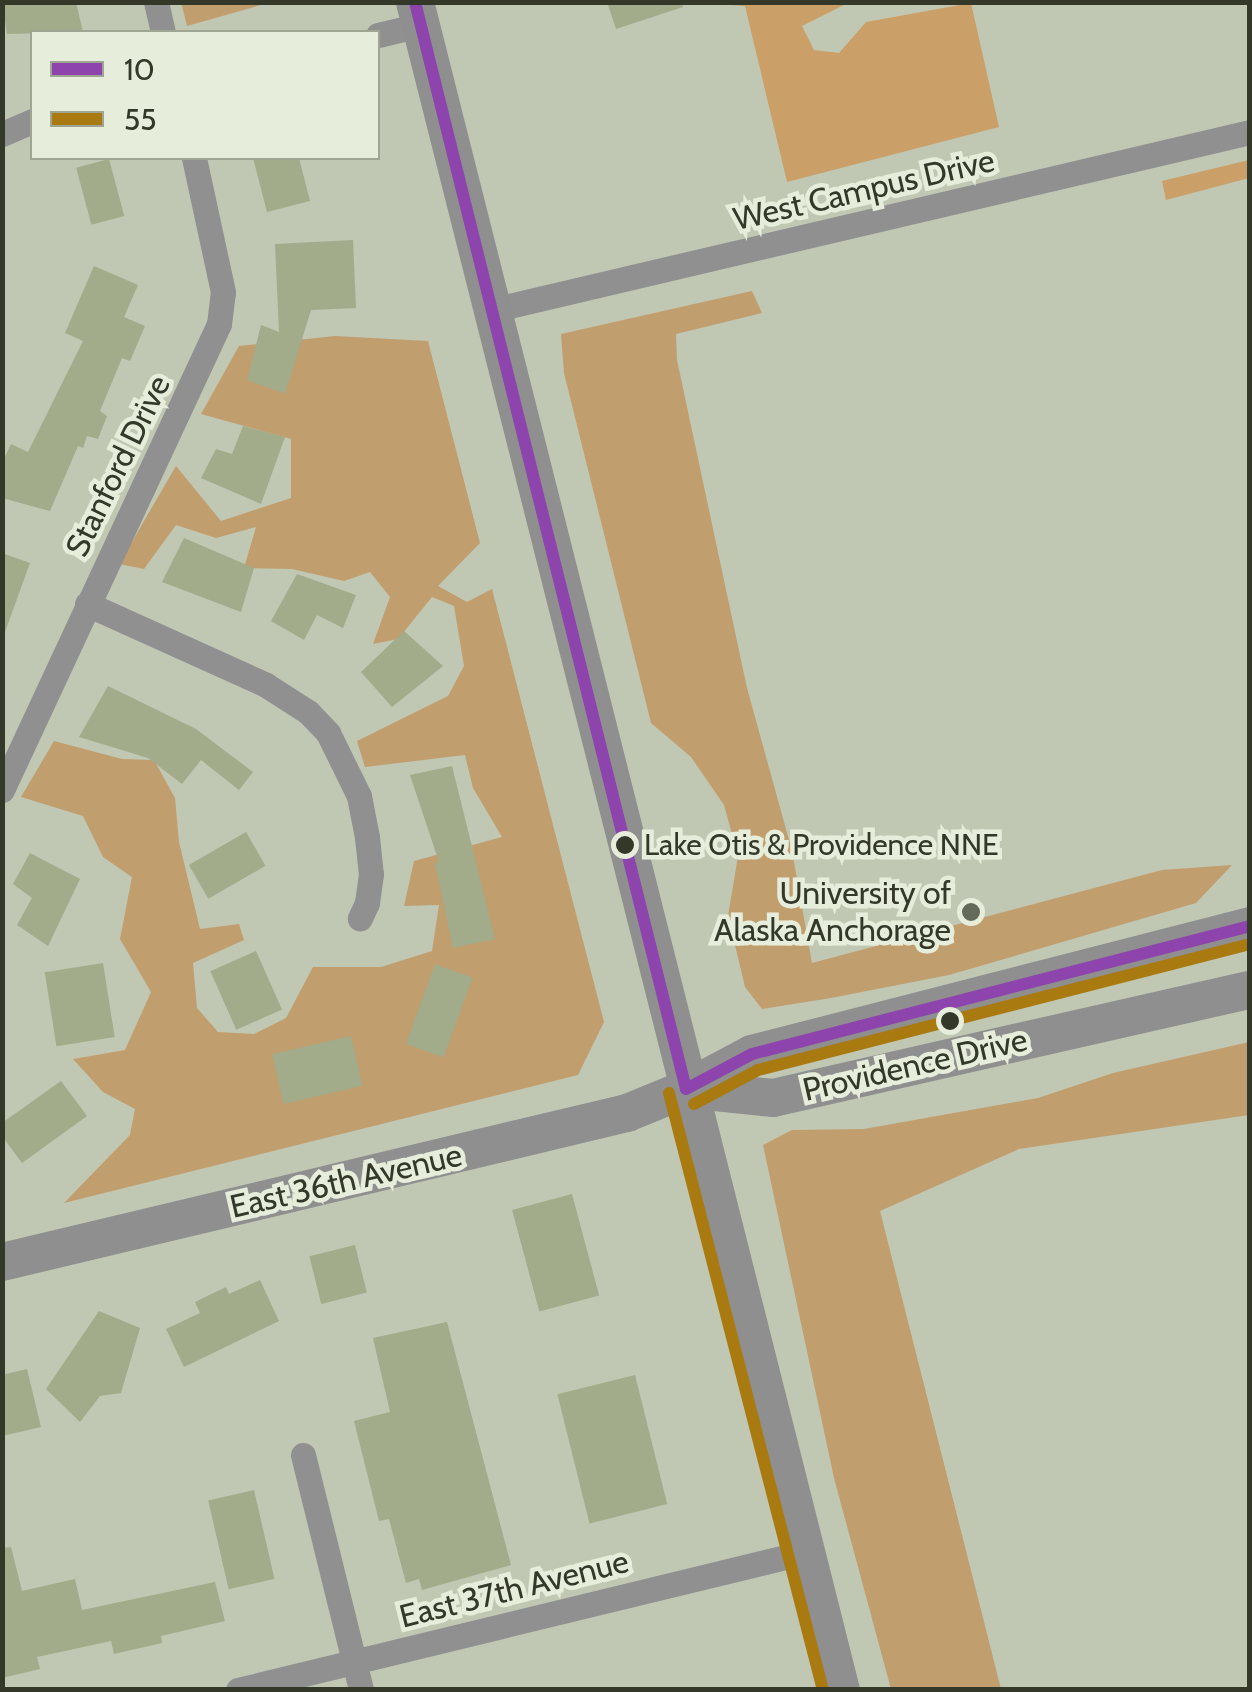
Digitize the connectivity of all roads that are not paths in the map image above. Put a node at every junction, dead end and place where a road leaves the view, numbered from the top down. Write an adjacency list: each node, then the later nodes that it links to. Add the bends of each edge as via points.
1 (156, 2): 3 (street)
2 (417, 14): 4 (street); 9 (main road)
3 (163, 30)
4 (380, 35)
5 (30, 122): 7 (street)
6 (1250, 132): 9 (street, West Campus Drive)
7 (2, 134)
8 (194, 160): 10 (street, Stanford Drive, via 223,292 219,324)
9 (492, 310): 15 (main road)
10 (87, 604): 11 (street, Stanford Drive); 12 (street, via 266,685 328,733 359,796 367,837 371,874)
11 (2, 790)
12 (360, 918)
13 (1250, 926): 15 (main road, Providence Drive, via 752,1054)
14 (1250, 990): 15 (main road, Providence Drive, via 773,1098)
15 (686, 1089): 16 (main road, East 36th Avenue, via 627,1113); 18 (main road)
16 (2, 1262)
17 (303, 1455): 19 (street)
18 (806, 1552): 19 (street, East 37th Avenue); 22 (main road)
19 (354, 1661): 20 (street, East 37th Avenue); 21 (street)
20 (238, 1690)
21 (361, 1690)
22 (840, 1690)

